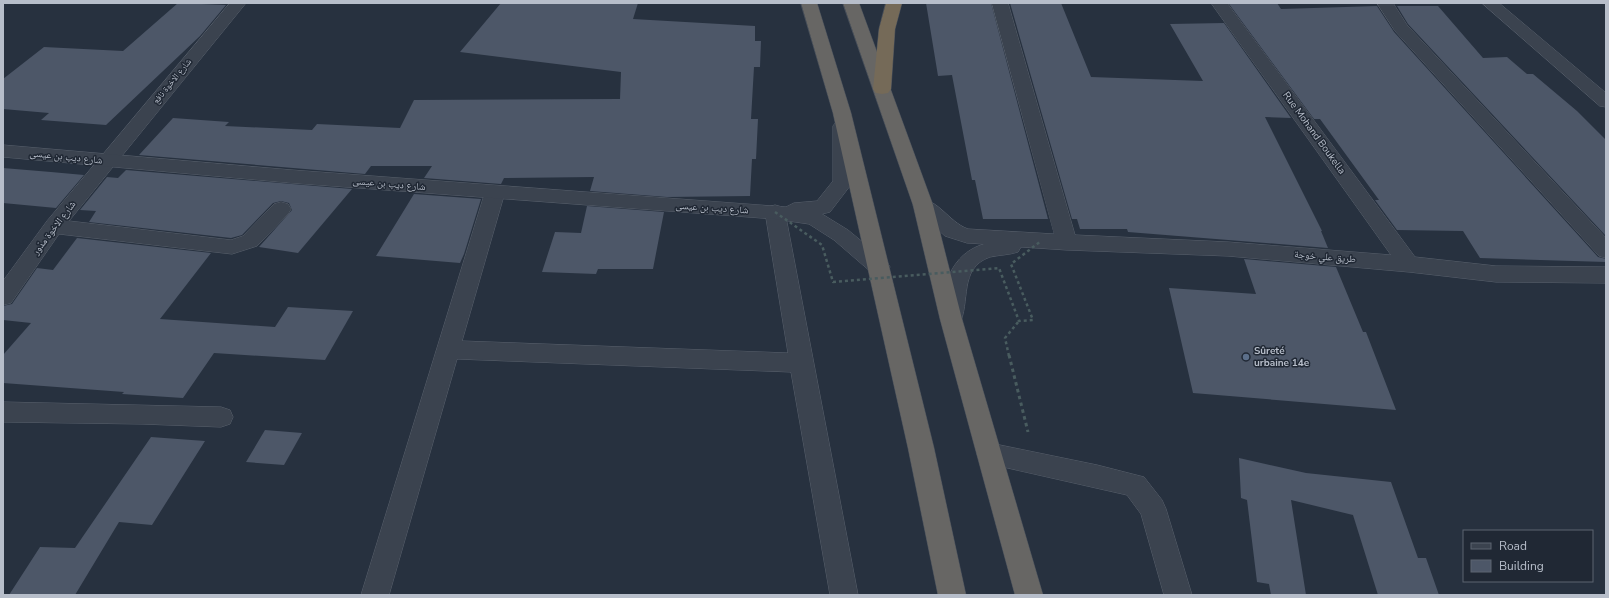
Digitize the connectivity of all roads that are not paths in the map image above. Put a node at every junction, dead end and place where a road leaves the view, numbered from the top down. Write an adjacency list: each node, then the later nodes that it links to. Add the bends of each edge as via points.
1 (238, 3): 13 (street, شارع الاخوة نافع)
2 (809, 3): 11 (highway)
3 (851, 3): 9 (highway)
4 (894, 3): 9 (highway, via 887,29)
5 (1000, 3): 20 (street)
6 (1219, 3): 22 (street, Rue Mohand Boukella)
7 (1385, 3): 21 (street, via 1401,28)
8 (1490, 3): 10 (street)
9 (882, 89): 15 (highway)
10 (1606, 102)
11 (842, 113): 17 (street, via 843,182 823,207); 23 (highway)
12 (3, 151): 13 (street, شارع ديب بن عيسى)
13 (108, 161): 14 (street, شارع ديب بن عيسى); 18 (street, شارع الاخوة مدّور)
14 (495, 192): 17 (street, شارع ديب بن عيسى); 27 (street)
15 (923, 205): 19 (street, via 952,231 967,236); 26 (highway)
16 (281, 209): 18 (street, via 250,241 232,247)
17 (775, 212): 23 (street, via 814,218 841,235); 28 (street)
18 (54, 226): 25 (street, شارع الاخوة مدّور)
19 (1042, 241): 20 (street, طريق علي خوجة); 26 (street, via 984,252 968,261 958,276)
20 (1067, 243): 22 (street, طريق علي خوجة, via 1228,249)
21 (1606, 250)
22 (1409, 264): 24 (street, طريق علي خوجة, via 1496,274)
23 (879, 267): 34 (highway)
24 (1606, 275)
25 (3, 297)
26 (951, 318): 31 (highway)
27 (448, 350): 28 (street); 32 (street)
28 (800, 363): 33 (street)
29 (3, 412): 30 (street)
30 (222, 418)
31 (990, 454): 35 (highway); 36 (street, via 1135,485 1153,509)
32 (376, 595)
33 (844, 595)
34 (952, 595)
35 (1029, 595)
36 (1178, 595)

